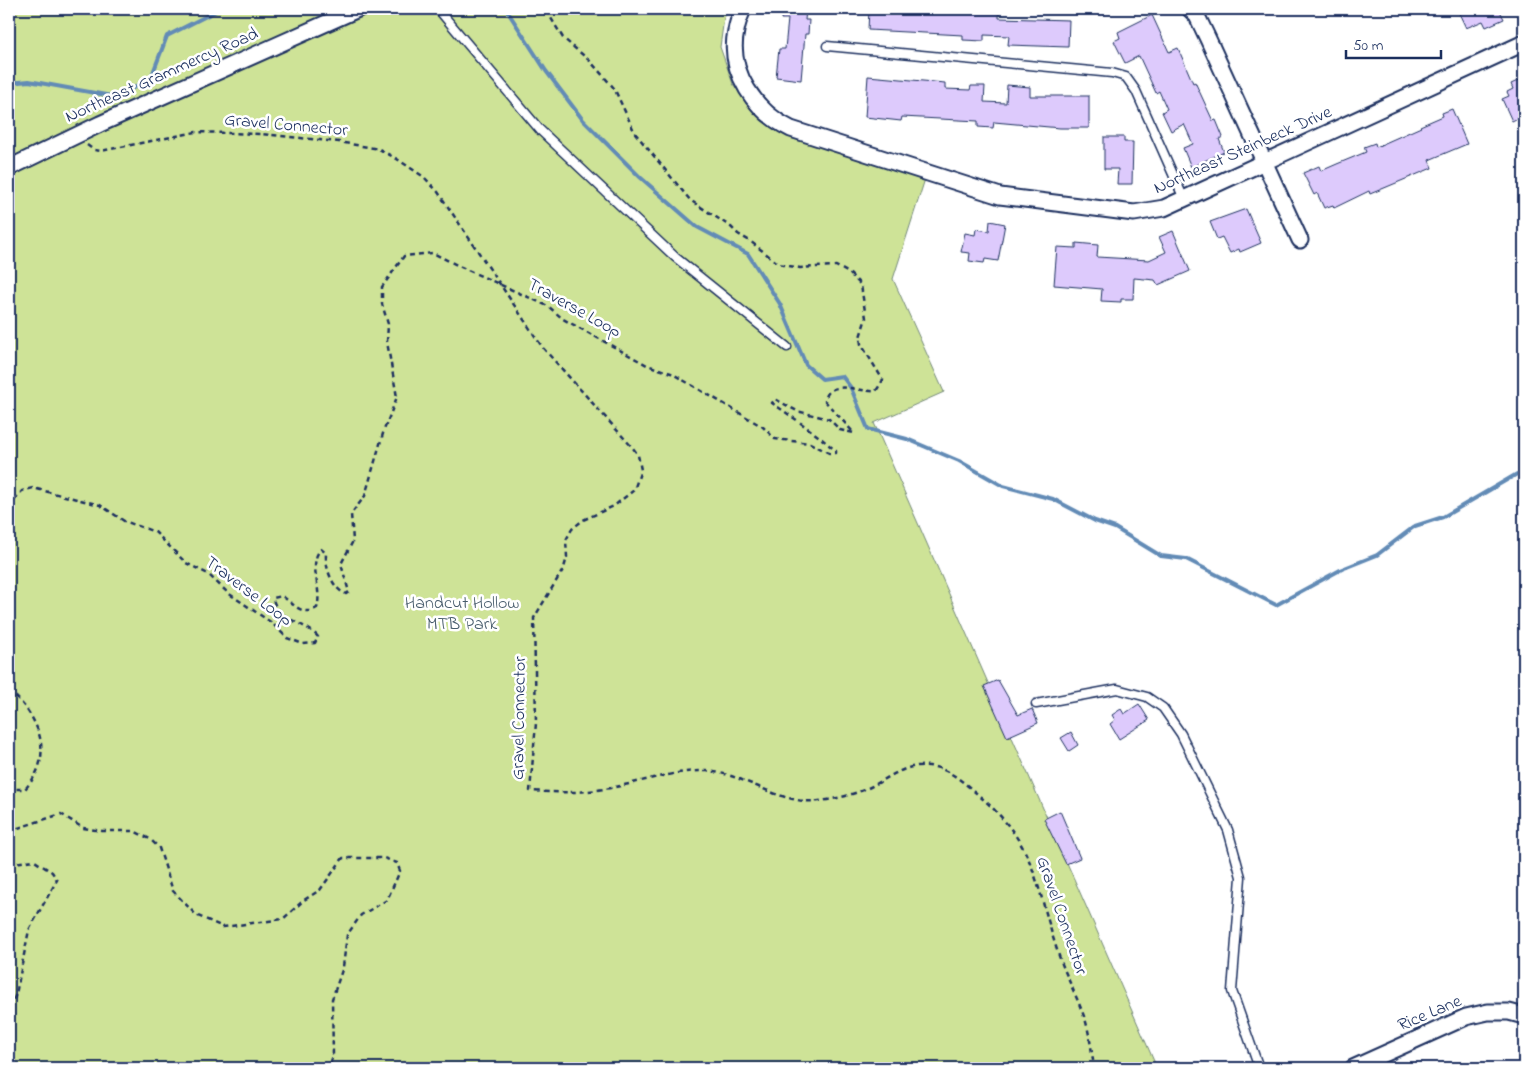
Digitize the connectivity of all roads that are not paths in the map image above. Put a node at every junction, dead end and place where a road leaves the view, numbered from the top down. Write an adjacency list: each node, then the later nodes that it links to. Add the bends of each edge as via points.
1 (358, 9): 8 (street, Northeast Grammercy Road)
2 (438, 9): 11 (lane, via 540,130 675,257)
3 (743, 9): 9 (street, Northeast Steinbeck Drive, via 736,32 734,52 737,66 750,94 777,122 792,129 1000,196 1134,213 1154,212)
4 (1190, 9): 7 (street, via 1197,16)
5 (1524, 43): 7 (street, Northeast Steinbeck Drive)
6 (827, 46): 9 (lane, via 1112,73 1126,77 1136,91)
7 (1265, 162): 9 (street, Northeast Steinbeck Drive); 10 (street)
8 (9, 168)
9 (1184, 199)
10 (1300, 240)
11 (787, 347)
12 (1036, 704): 14 (lane, via 1117,689 1147,697 1163,708 1181,734 1228,830 1242,877 1232,991)
13 (1524, 1016): 15 (street, Rice Lane, via 1488,1012 1466,1017)
14 (1259, 1068)
15 (1354, 1068)

